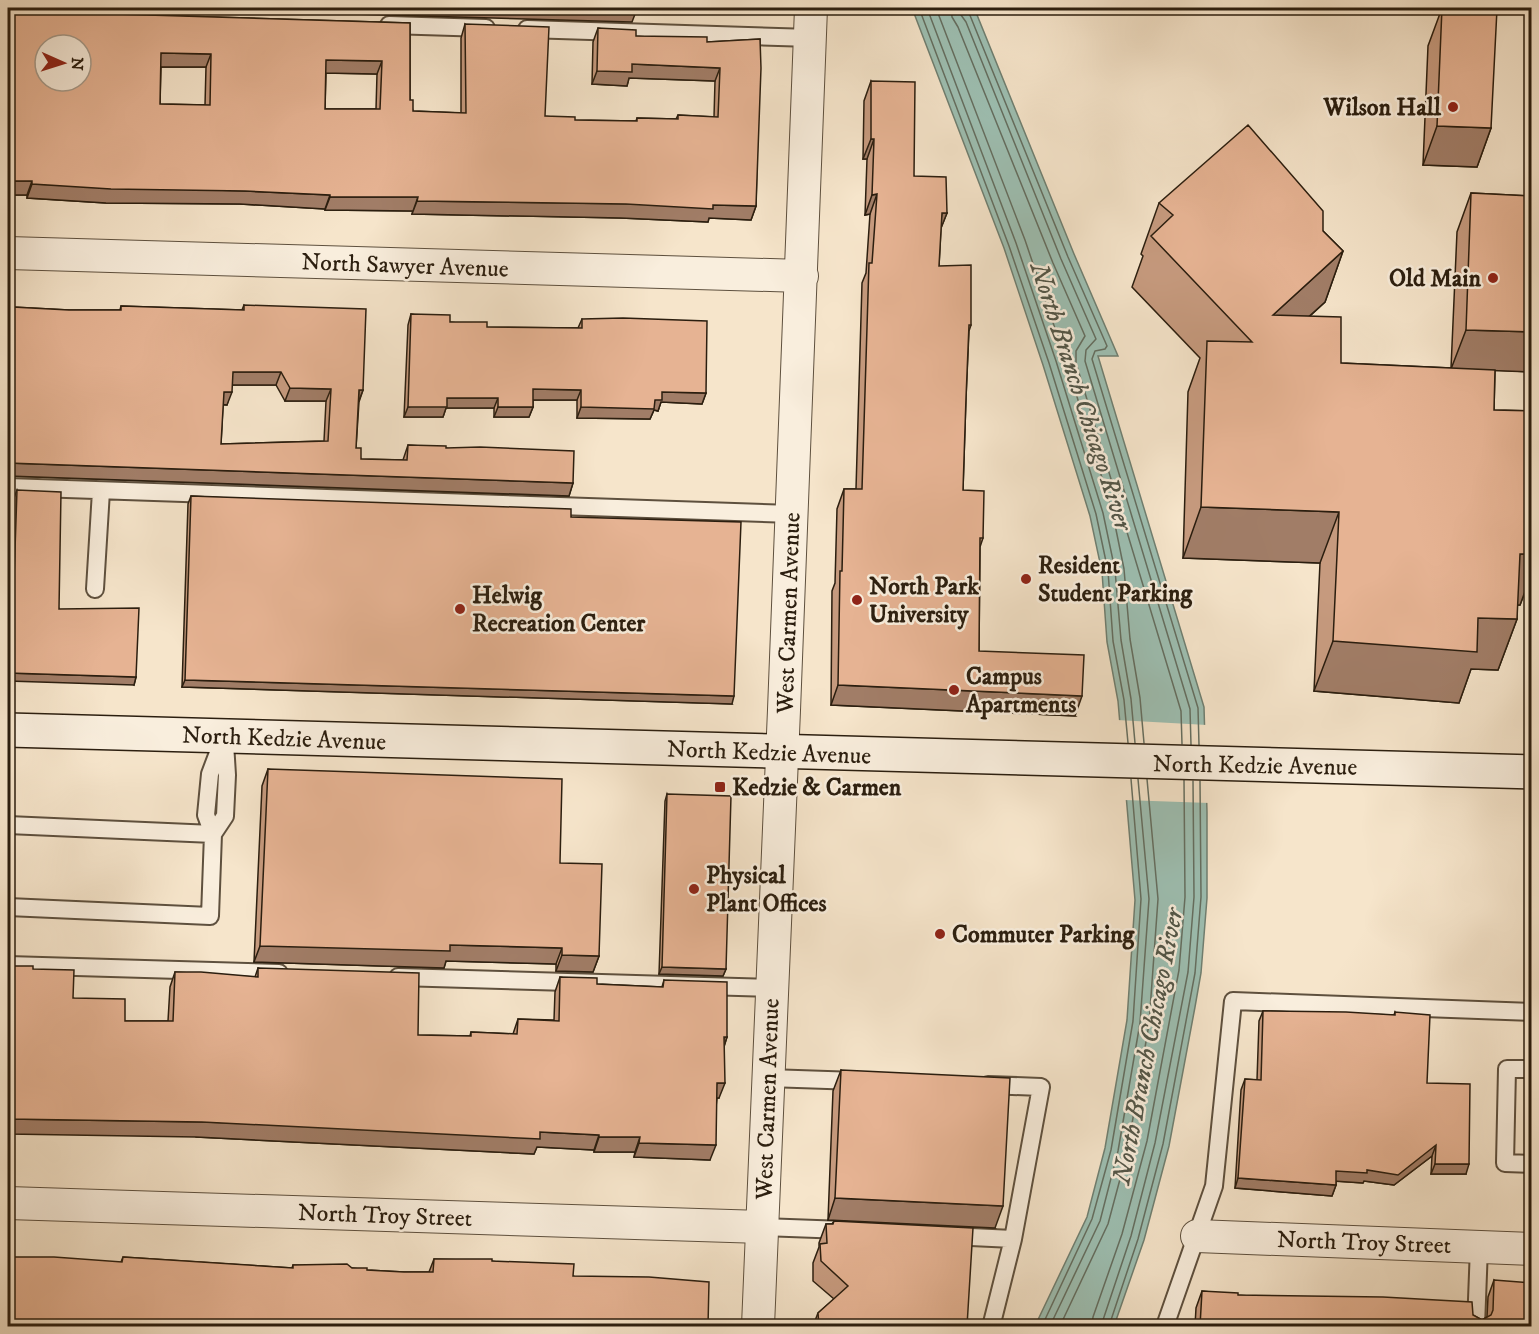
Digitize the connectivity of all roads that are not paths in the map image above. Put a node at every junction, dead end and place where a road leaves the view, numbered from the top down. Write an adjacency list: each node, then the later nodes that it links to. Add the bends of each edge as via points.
1 (811, 23): 2 (lane); 4 (street, West Carmen Avenue)
2 (376, 25)
3 (8, 253): 4 (street, North Sawyer Avenue)
4 (802, 276): 7 (street, West Carmen Avenue)
5 (8, 487): 6 (lane)
6 (101, 491): 7 (lane); 8 (lane)
7 (792, 514): 11 (street, West Carmen Avenue)
8 (95, 590)
9 (8, 730): 10 (main road, North Kedzie Avenue)
10 (224, 736): 11 (main road, North Kedzie Avenue); 14 (lane, via 225,816)
11 (782, 753): 12 (main road, North Kedzie Avenue); 19 (street, West Carmen Avenue)
12 (1532, 772)
13 (8, 825): 14 (lane)
14 (213, 834): 15 (lane, via 210,916)
15 (8, 907)
16 (8, 965): 17 (lane)
17 (293, 974)
18 (376, 976): 19 (lane)
19 (772, 988): 22 (street, West Carmen Avenue)
20 (1532, 1012): 30 (lane, via 1233,1001 1214,1186)
21 (1532, 1069): 25 (lane, via 1507,1068 1505,1163)
22 (768, 1078): 23 (lane); 27 (street, West Carmen Avenue)
23 (869, 1082)
24 (973, 1085): 31 (lane, via 1041,1087)
25 (1532, 1164)
26 (8, 1203): 27 (street, North Troy Street)
27 (762, 1227): 28 (lane); 35 (street, West Carmen Avenue)
28 (864, 1232)
29 (933, 1235): 31 (lane)
30 (1197, 1236): 32 (street, North Troy Street); 36 (lane)
31 (1013, 1239): 34 (lane)
32 (1479, 1247): 33 (street, North Troy Street); 37 (lane)
33 (1532, 1249)
34 (992, 1323)
35 (758, 1326)
36 (1165, 1326)
37 (1476, 1326)

